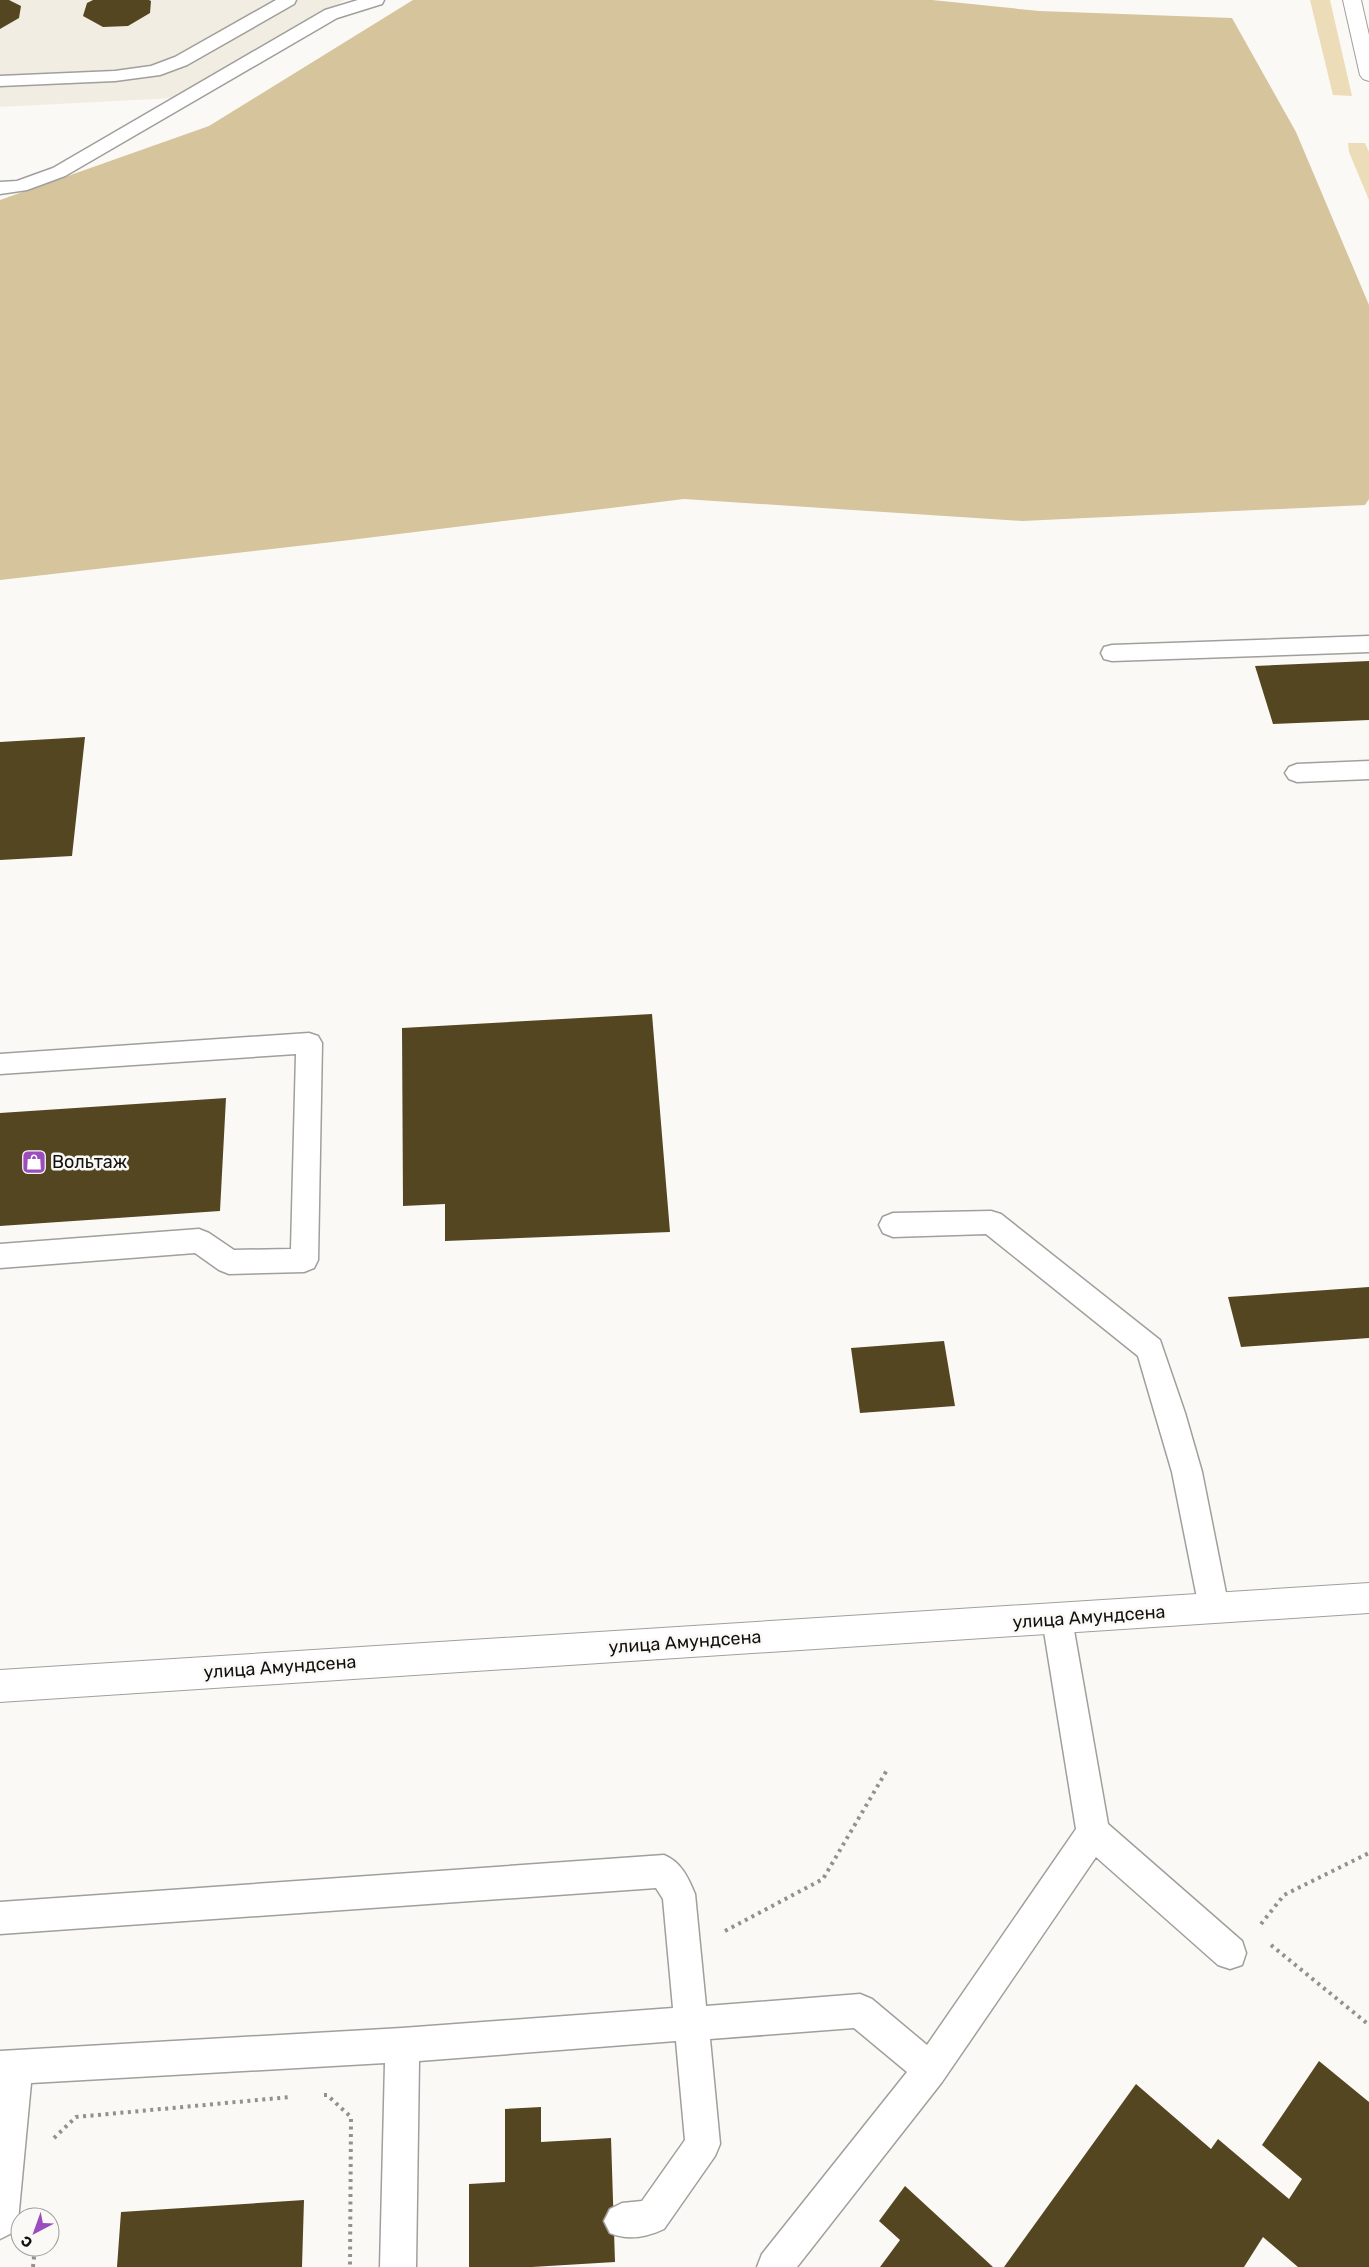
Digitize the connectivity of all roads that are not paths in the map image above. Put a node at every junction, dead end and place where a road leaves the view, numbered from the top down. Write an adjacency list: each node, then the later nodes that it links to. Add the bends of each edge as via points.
1 (288, 0): 5 (lane, via 181,60 154,71 115,76)
2 (376, 0): 6 (lane, via 331,14 59,172 20,186)
3 (1352, 0): 4 (main road)
4 (1369, 75)
5 (0, 80)
6 (0, 188)
7 (1369, 644): 8 (lane)
8 (1112, 652)
9 (1369, 770): 10 (lane)
10 (1297, 773)
11 (0, 1064): 13 (lane, via 309,1043 304,1260 229,1262 199,1241)
12 (893, 1225): 15 (lane, via 991,1222 1150,1349 1187,1472)
13 (0, 1256)
14 (1369, 1598): 15 (main road, улица Амундсена)
15 (1214, 1608): 16 (main road, улица Амундсена)
16 (1057, 1619): 17 (main road, улица Амундсена); 18 (lane)
17 (0, 1686)
18 (1093, 1833): 20 (lane); 24 (lane)
19 (0, 1918): 21 (lane, via 664,1871 679,1894)
20 (1230, 1953)
21 (690, 2022): 22 (lane); 24 (lane, via 860,2011); 26 (lane, via 703,2144 652,2217)
22 (402, 2046): 23 (lane); 27 (lane)
23 (8, 2068): 25 (lane)
24 (930, 2070): 28 (lane)
25 (0, 2221)
26 (622, 2221)
27 (398, 2267)
28 (775, 2267)

